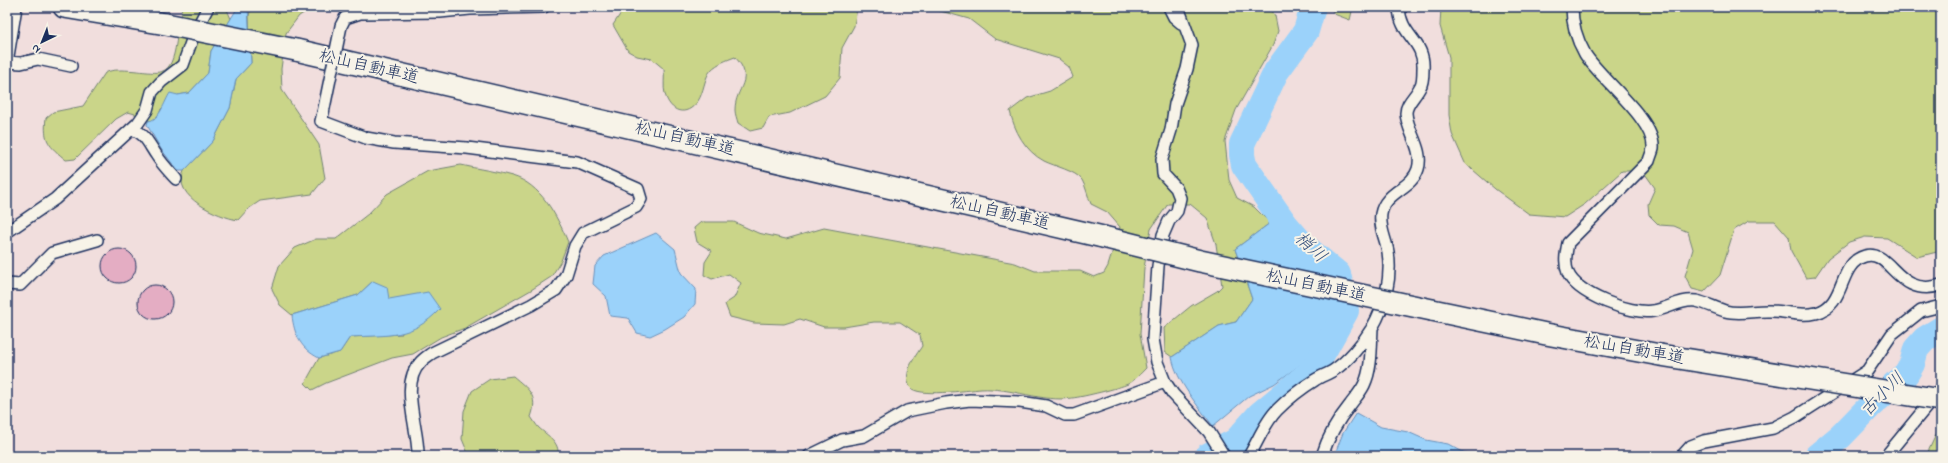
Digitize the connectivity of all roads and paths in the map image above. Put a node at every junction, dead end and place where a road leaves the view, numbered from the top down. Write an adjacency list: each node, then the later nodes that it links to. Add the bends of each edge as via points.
1 (16, 7): 10 (street)
2 (64, 7): 22 (highway, 松山自動車道, bridge, via 296,50 1216,264 1546,334)
3 (208, 7): 12 (street, via 182,65 152,92 147,110)
4 (544, 7): 23 (street, bridge, via 360,13 345,18 341,26 321,121 366,138 394,143 467,148 577,162 638,189 641,199 636,207 583,233 575,246 566,276 556,290 531,305 432,353 420,363 413,374 410,386)
5 (1169, 7): 9 (street)
6 (1178, 7): 9 (street)
7 (1399, 7): 19 (street, via 1399,18 1421,51 1424,68 1421,87 1410,100 1406,112 1416,140 1418,169 1410,181 1388,198 1381,213 1381,226 1388,252 1389,284 1380,313)
8 (1572, 7): 17 (street, via 1574,27 1585,53 1608,83 1642,118 1653,148 1649,161 1568,243 1565,258 1568,273 1575,284 1585,292 1641,312 1654,311 1684,301 1696,301 1733,312 1771,311 1800,315 1827,309 1835,301 1853,264 1864,256 1876,256 1887,263 1903,280 1918,287 1932,288)
9 (1186, 28): 20 (street, via 1192,45 1162,160 1164,174 1176,188 1180,198 1177,211 1163,235 1158,266 1153,339 1157,362)
10 (7, 60): 11 (street, via 21,63 38,59)
11 (71, 66)
12 (131, 129): 13 (street, via 142,134); 14 (street, via 55,199)
13 (176, 179)
14 (7, 232)
15 (97, 240): 16 (street, via 52,253 20,285)
16 (7, 284)
17 (1941, 285)
18 (1941, 306): 28 (street, via 1921,311 1892,334 1867,371 1795,417 1773,428 1704,441 1691,446)
19 (1372, 328): 26 (street, via 1334,370 1315,379 1270,417); 27 (street, via 1365,383 1336,424)
20 (1165, 382): 24 (street, via 1074,415 1065,415 1046,406 1020,402 946,402 907,411 864,436 842,440); 25 (street, via 1209,432)
21 (1941, 389): 29 (street)
22 (1941, 400)
23 (418, 456)
24 (809, 456)
25 (1224, 456)
26 (1249, 456)
27 (1322, 456)
28 (1682, 456)
29 (1886, 456)

